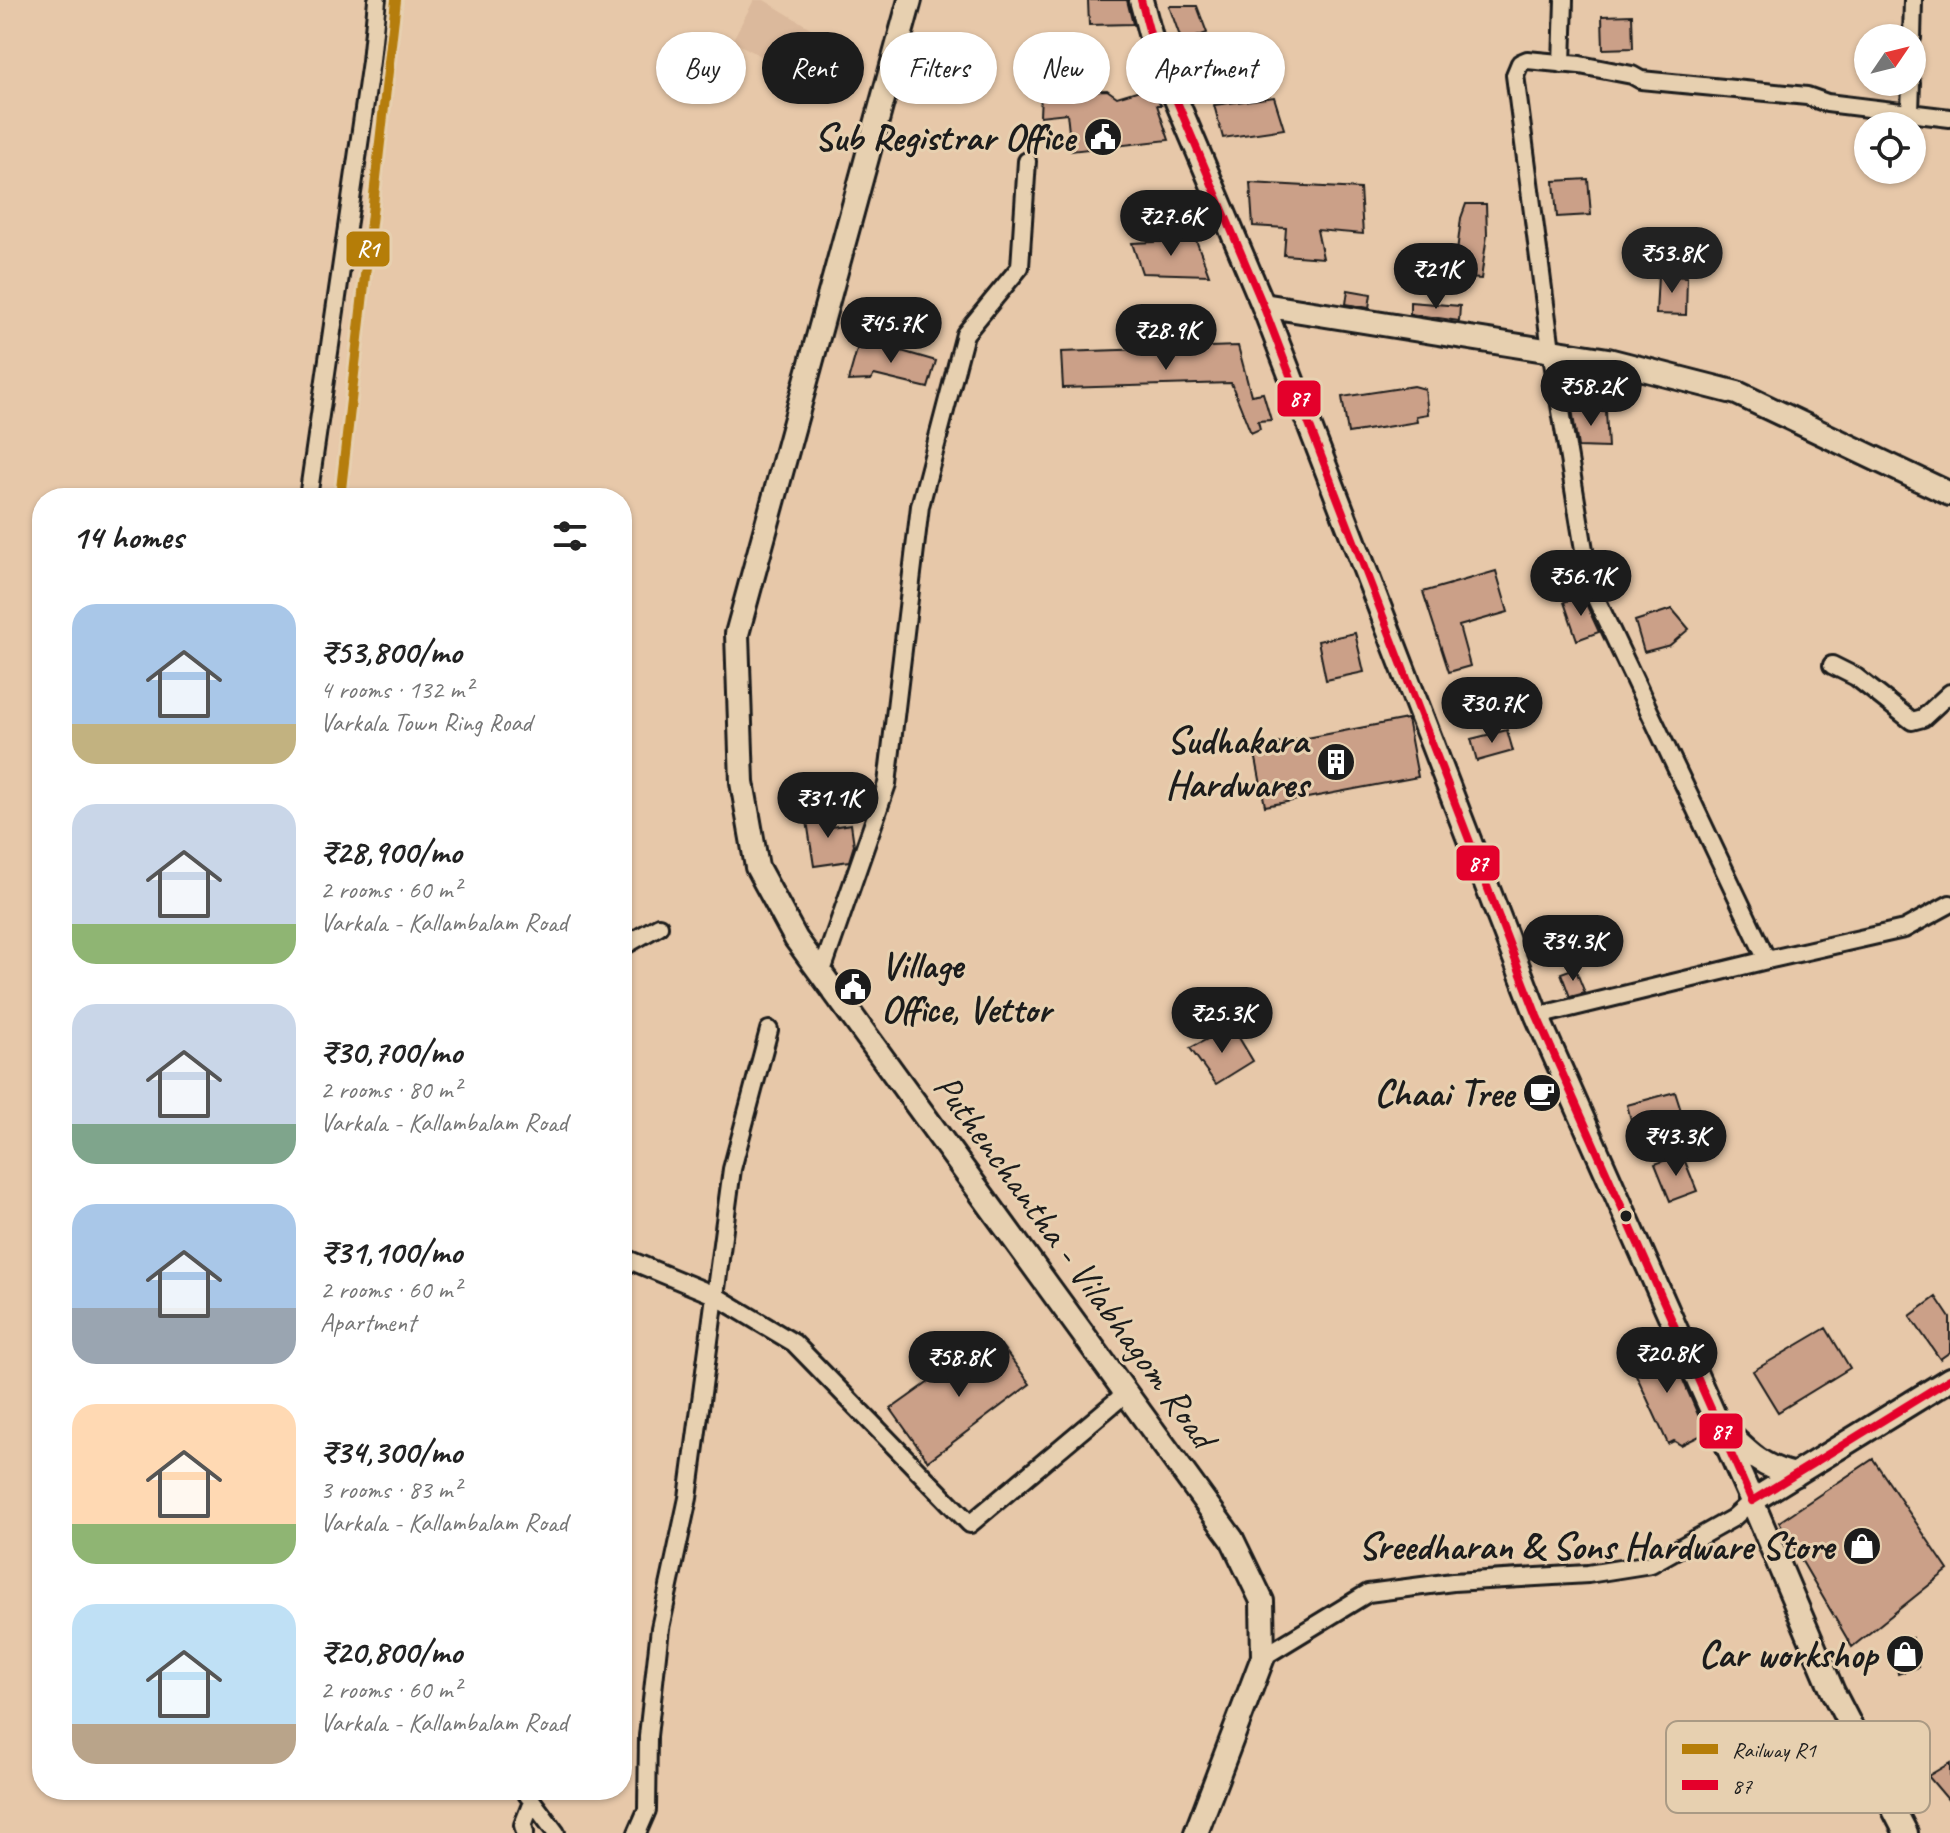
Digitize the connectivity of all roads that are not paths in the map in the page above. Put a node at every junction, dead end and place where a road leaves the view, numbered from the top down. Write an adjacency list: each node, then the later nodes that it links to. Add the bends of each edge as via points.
1 (377, 0): 15 (street)
2 (910, 0): 23 (main road, Puthenchantha - Vilabhagom Road, via 737,634 742,782 757,867)
3 (1141, 0): 13 (main road, via 1153,45)
4 (1564, 0): 7 (street)
5 (1913, 0): 6 (street)
6 (1912, 24)
7 (1562, 64): 9 (street, via 1641,80); 14 (street, via 1527,60 1515,75)
8 (1911, 96): 9 (street)
9 (1910, 112)
10 (1926, 114): 11 (street)
11 (1950, 118)
12 (1027, 161): 23 (street, via 1020,267 965,334 924,492 887,784)
13 (1263, 305): 14 (main road); 24 (main road)
14 (1551, 350): 16 (main road, via 1737,393); 22 (street, via 1590,586)
15 (309, 488)
16 (1950, 494)
17 (1832, 665): 18 (street, via 1912,721 1923,718)
18 (1950, 693)
19 (1950, 904): 22 (street, via 1904,929)
20 (659, 926): 21 (street)
21 (632, 941)
22 (1767, 960): 24 (street)
23 (821, 974): 29 (main road, Puthenchantha - Vilabhagom Road)
24 (1537, 1016): 30 (main road)
25 (769, 1030): 27 (street, via 732,1169)
26 (632, 1261): 27 (street)
27 (714, 1295): 29 (street, via 794,1343 970,1524); 40 (street, via 688,1498 660,1628 648,1736 647,1810)
28 (1950, 1379): 31 (main road)
29 (1126, 1393): 33 (main road, Puthenchantha - Vilabhagom Road, via 1232,1539 1262,1601)
30 (1717, 1423): 31 (main road, via 1751,1456); 32 (main road)
31 (1795, 1475): 32 (main road)
32 (1752, 1501): 33 (street, via 1733,1518 1651,1564 1368,1593); 34 (main road)
33 (1263, 1657): 41 (main road, Puthenchantha - Vilabhagom Road)
34 (1848, 1721)
35 (527, 1800): 38 (street)
36 (531, 1800): 39 (street)
37 (1896, 1813): 42 (main road)
38 (525, 1833)
39 (556, 1833)
40 (637, 1833)
41 (1196, 1833)
42 (1906, 1833)

